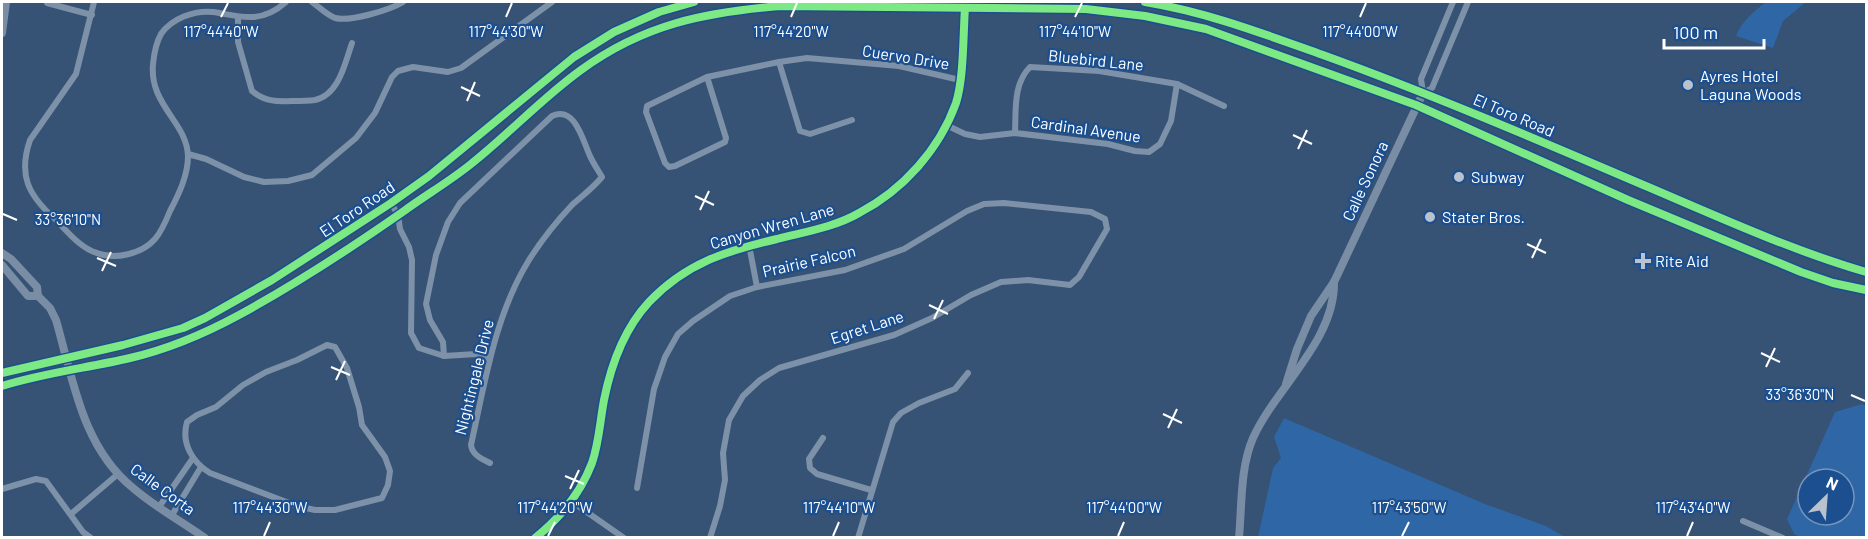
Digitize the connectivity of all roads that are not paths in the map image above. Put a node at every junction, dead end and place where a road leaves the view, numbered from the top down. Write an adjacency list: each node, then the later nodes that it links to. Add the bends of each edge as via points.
1 (6, 2): 15 (street)
2 (94, 2): 13 (street)
3 (286, 2): 14 (street, via 270,13)
4 (312, 2): 5 (street, via 331,16 345,19)
5 (403, 2)
6 (552, 2): 27 (street, via 461,68 448,72 413,67 398,71 356,138 312,175 264,182)
7 (694, 2): 28 (main road, El Toro Road, via 614,32 573,57)
8 (1145, 2): 21 (main road, El Toro Road, via 1210,15)
9 (1453, 2): 21 (street, Calle Sonora, via 1421,79)
10 (1468, 2): 21 (street, Calle Sonora, via 1432,88)
11 (47, 3): 13 (street)
12 (965, 5): 19 (street, Canyon Wren Lane); 22 (main road, El Toro Road, via 1086,9 1206,29); 29 (main road, El Toro Road, via 738,9 700,15 663,27 620,46 581,70 470,165)
13 (92, 15): 27 (street, via 76,74 37,128 27,151 26,182 31,194 84,246 96,253 124,255 142,250 162,229 186,174)
14 (238, 17): 16 (street, via 238,42 252,91 273,102 317,99 328,94 340,76); 27 (street, via 211,12 190,14 170,24 157,42 152,72 155,88 183,137)
15 (2, 33)
16 (352, 43)
17 (779, 62): 18 (street, Cuervo Drive); 19 (street, Cuervo Drive, via 807,58 899,66); 24 (street, via 800,131 810,134)
18 (706, 77): 18 (street, Cuervo Drive, via 647,106 646,112 669,166 725,142)
19 (960, 80): 25 (street, Canyon Wren Lane)
20 (1177, 84): 23 (street, Bluebird Lane); 26 (street, Cardinal Avenue, via 1171,120 1160,144 1149,152); 26 (street, Bluebird Lane, via 1099,71 1030,67 1022,75 1017,92)
21 (1423, 93): 22 (street, Calle Sonora); 34 (main road, El Toro Road, via 1729,221)
22 (1416, 105): 35 (street, Calle Sonora); 37 (main road, El Toro Road, via 1801,272)
23 (1224, 106)
24 (852, 120)
25 (946, 125): 26 (street, Cardinal Avenue, via 981,137); 31 (street, Canyon Wren Lane, via 916,170 892,193 858,214)
26 (1015, 133)
27 (188, 154)
28 (391, 203): 29 (street); 42 (main road, El Toro Road, via 205,318 159,335)
29 (398, 215): 41 (street, via 412,260 411,333 419,348); 44 (main road, El Toro Road, via 351,248 210,331 164,349)
30 (1105, 219): 36 (street, Prairie Falcon, via 1091,212 984,204 904,249 845,270); 68 (street, Egret Lane, via 1107,229 1079,277 1070,285 1028,280 1001,282 894,335 779,368 760,380 743,396 729,420 723,453 725,480)
31 (749, 245): 36 (street); 59 (street, Canyon Wren Lane, via 710,258 681,274 639,315 611,370 595,453)
32 (2, 253): 38 (street, Calle Corta, via 37,287)
33 (2, 265): 38 (street, Calle Corta, via 28,296)
34 (1866, 272)
35 (1334, 282): 39 (street, Calle Sonora); 40 (street, Calle Sonora, via 1334,296)
36 (757, 287): 56 (street, Prairie Falcon, via 730,296 678,334 654,389)
37 (1866, 290)
38 (38, 296): 42 (street, Calle Corta, via 56,320)
39 (1300, 341): 40 (street); 47 (street, Calle Sonora)
40 (1315, 342): 47 (street, Calle Sonora)
41 (444, 356): 43 (street, via 476,354); 43 (street, Nightingale Drive, via 443,342 426,304 436,255 448,222 458,205 552,116 562,113 576,125 602,177 561,217 530,260 502,318)
42 (67, 358): 44 (street, Calle Corta); 45 (main road, El Toro Road)
43 (490, 359): 51 (street, Nightingale Drive, via 471,447)
44 (70, 369): 48 (main road, El Toro Road); 54 (street, Calle Corta, via 83,417)
45 (2, 373)
46 (968, 373): 58 (street, via 955,389 919,403 893,422)
47 (1286, 384): 70 (street, Calle Sonora, via 1250,447)
48 (2, 386)
49 (823, 438): 58 (street, via 809,459 810,468 817,474)
50 (193, 458): 52 (street); 52 (street, via 185,438 187,422 216,407 258,376 322,346 335,347 347,368 362,425 390,471 382,498 335,510 315,510); 53 (street)
51 (490, 464)
52 (201, 467): 55 (street)
53 (183, 472): 55 (street); 60 (street)
54 (118, 474): 60 (street, Calle Corta); 61 (street)
55 (194, 479): 62 (street)
56 (637, 488)
57 (2, 489): 61 (street, via 36,479 46,482)
58 (871, 490): 69 (street)
59 (571, 501): 66 (street, Canyon Wren Lane); 67 (street)
60 (159, 507): 62 (street, Calle Corta)
61 (71, 514): 64 (street)
62 (172, 515): 65 (street, Calle Corta)
63 (1743, 521): 71 (street)
64 (91, 537)
65 (205, 537)
66 (535, 537)
67 (624, 537)
68 (710, 537)
69 (858, 537)
70 (1239, 537)
71 (1783, 537)

